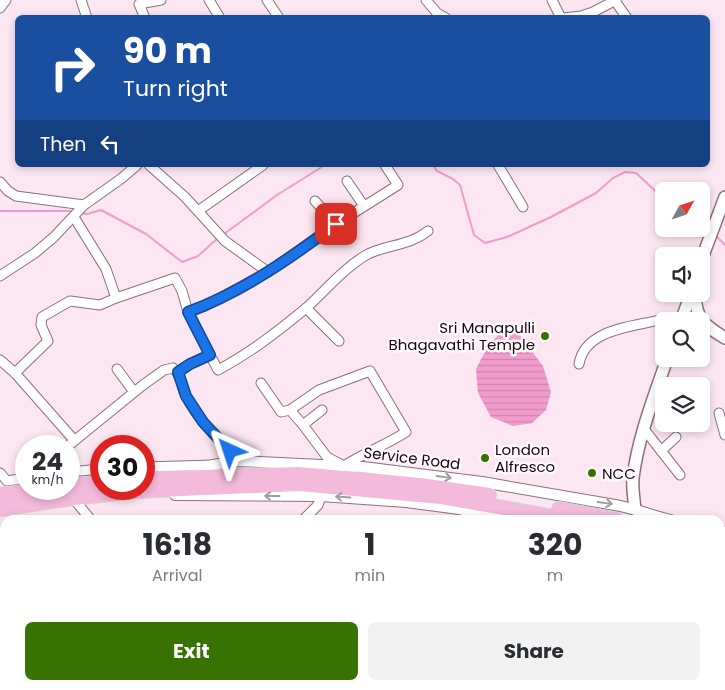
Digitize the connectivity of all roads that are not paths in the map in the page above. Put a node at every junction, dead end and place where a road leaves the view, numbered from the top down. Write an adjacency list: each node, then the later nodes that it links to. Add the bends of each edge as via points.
1 (6, 0): 9 (street)
2 (162, 0): 11 (street, via 139,4)
3 (209, 0): 12 (street)
4 (267, 0): 13 (street)
5 (426, 0): 14 (street)
6 (552, 0): 15 (street)
7 (615, 0): 16 (street); 17 (street)
8 (84, 2): 10 (street)
9 (0, 8)
10 (86, 15)
11 (144, 15)
12 (218, 15)
13 (277, 15)
14 (433, 15)
15 (561, 15)
16 (584, 15)
17 (625, 15)
18 (136, 167): 30 (street)
19 (151, 167): 29 (street)
20 (260, 167): 29 (street)
21 (386, 167): 27 (street, via 398,185)
22 (499, 167): 28 (street)
23 (347, 181): 27 (street)
24 (0, 182): 30 (street, via 16,196)
25 (725, 197): 33 (main road)
26 (315, 201): 31 (street)
27 (364, 206): 31 (street)
28 (523, 207)
29 (198, 211): 34 (street, via 225,241)
30 (79, 212): 35 (street, via 35,253); 36 (street)
31 (336, 224): 34 (street)
32 (428, 231): 38 (street, via 418,239 368,254)
33 (707, 247)
34 (268, 272): 39 (street)
35 (0, 276)
36 (116, 298): 39 (street, via 175,278); 49 (street, via 100,305 70,301 42,317 41,325 48,341)
37 (696, 302): 41 (main road, via 705,325)
38 (306, 308): 42 (street); 43 (street, via 259,346 218,370)
39 (188, 312): 43 (street)
40 (655, 321): 45 (street, via 607,332 585,347)
41 (725, 338)
42 (340, 341)
43 (210, 355): 48 (street)
44 (0, 360): 49 (street)
45 (579, 364)
46 (664, 367): 56 (main road)
47 (116, 369): 51 (street)
48 (178, 372): 51 (street, via 173,368 164,370); 62 (street, via 186,396 203,422)
49 (15, 373): 57 (street)
50 (261, 383): 52 (street, via 281,412)
51 (134, 392): 59 (street)
52 (290, 410): 55 (street); 64 (street, via 319,390 370,371 406,432)
53 (322, 410): 55 (street)
54 (719, 413): 58 (street)
55 (303, 425): 64 (street, via 327,457)
56 (644, 429): 61 (street); 80 (main road, via 633,480)
57 (65, 435)
58 (725, 435)
59 (80, 436)
60 (676, 437): 61 (street)
61 (661, 451): 68 (street)
62 (238, 461): 63 (street, Service Road); 64 (street, Service Road)
63 (213, 465): 65 (street, Service Road); 69 (street)
64 (344, 466): 80 (street, Service Road, one-way to 80, via 482,482)
65 (155, 470)
66 (0, 473): 70 (street, via 7,480)
67 (155, 474): 69 (highway)
68 (680, 475)
69 (191, 477): 86 (highway, via 298,474 420,485)
70 (15, 479)
71 (155, 490): 85 (highway, via 300,484 441,497)
72 (15, 493): 74 (highway)
73 (80, 494): 75 (highway)
74 (0, 495)
75 (90, 496)
76 (155, 496): 77 (street, one-way to 76)
77 (321, 496): 83 (street, via 318,506); 84 (street, one-way to 77, via 424,504)
78 (38, 500): 81 (highway)
79 (77, 500): 82 (street)
80 (635, 508): 87 (street, Service Road)
81 (0, 509)
82 (88, 515)
83 (308, 515)
84 (488, 515)
85 (543, 515)
86 (590, 515)
87 (649, 515)

